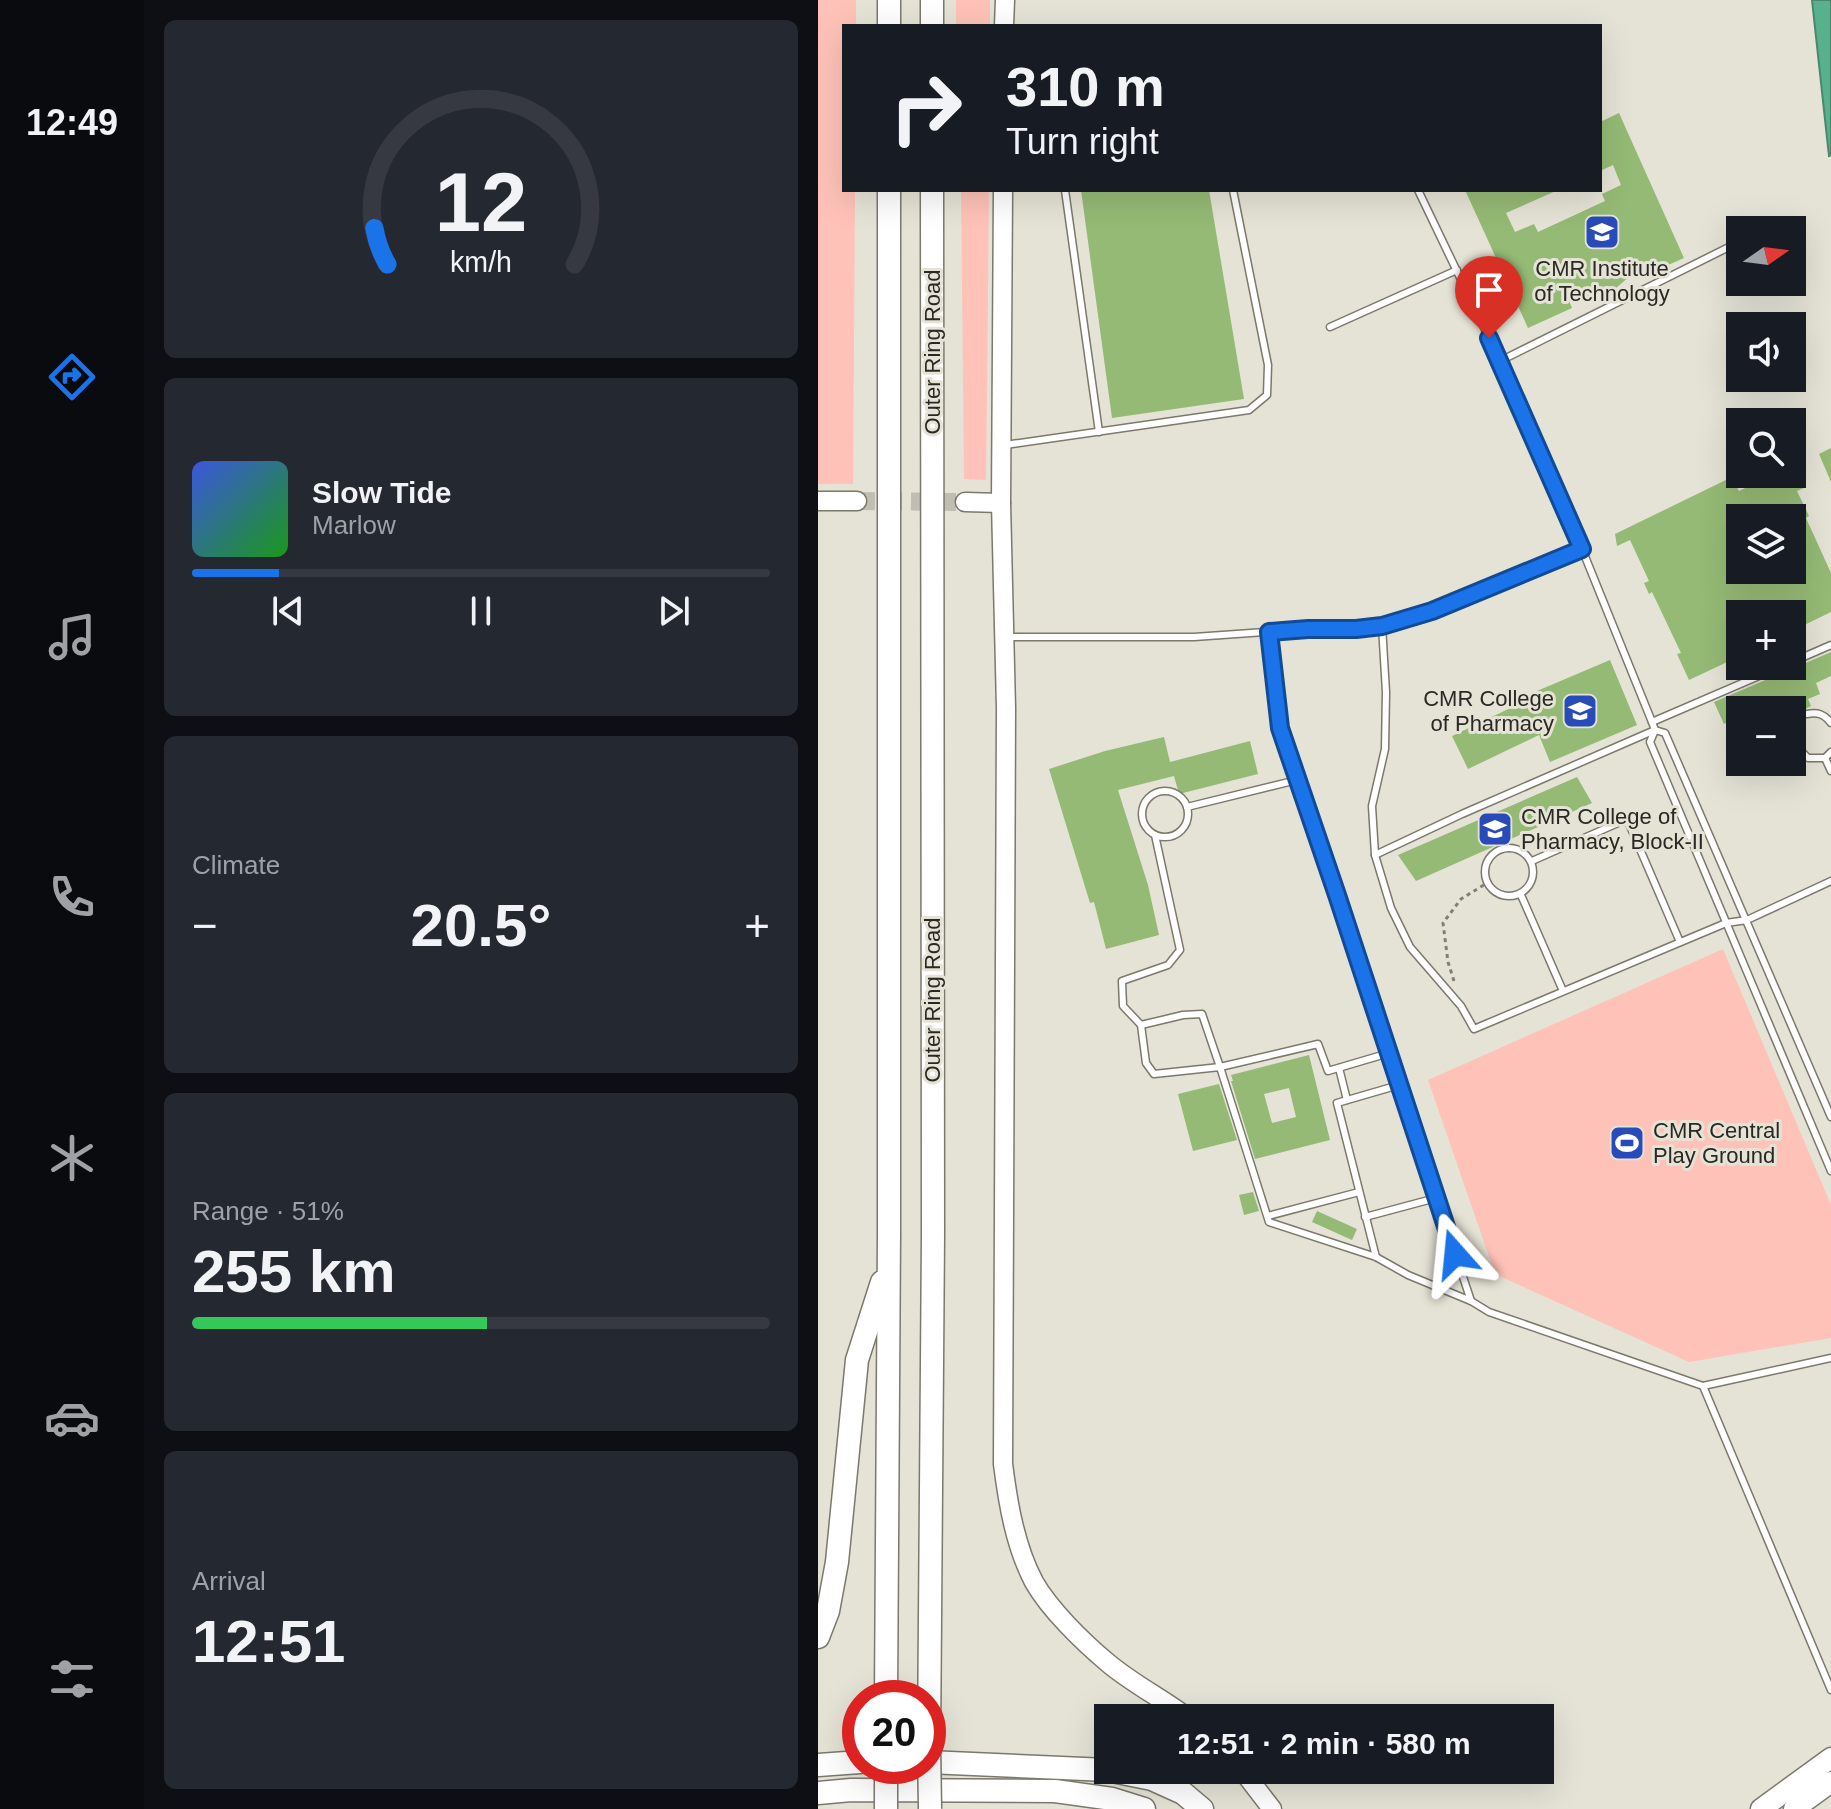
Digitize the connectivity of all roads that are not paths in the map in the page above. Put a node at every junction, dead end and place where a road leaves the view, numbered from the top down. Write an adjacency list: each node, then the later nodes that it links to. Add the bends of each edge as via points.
1 (889, 0): 4 (highway)
2 (932, 0): 5 (highway)
3 (1005, 0): 6 (main road)
4 (889, 24)
5 (932, 24)
6 (1004, 24)
7 (889, 192): 62 (highway, Outer Ring Road)
8 (932, 192): 68 (highway, Outer Ring Road)
9 (1003, 192): 18 (main road)
10 (1065, 192): 17 (lane)
11 (1233, 192): 17 (lane, via 1268,365 1267,395 1249,410)
12 (1419, 192): 14 (lane)
13 (1726, 248): 16 (lane)
14 (1457, 270): 15 (lane); 16 (lane)
15 (1330, 327)
16 (1500, 361): 23 (lane)
17 (1099, 432): 18 (lane)
18 (1001, 446): 22 (main road)
19 (818, 501): 20 (main road)
20 (857, 501)
21 (965, 502): 22 (main road)
22 (1001, 503): 26 (main road)
23 (1582, 549): 24 (lane); 31 (lane)
24 (1382, 626): 25 (lane); 41 (lane, via 1385,749 1372,806)
25 (1269, 632): 26 (lane); 38 (lane, via 1280,728)
26 (1004, 637): 70 (main road, via 1007,1497 1034,1582 1066,1624 1109,1664)
27 (1831, 645): 28 (lane)
28 (1806, 656)
29 (1750, 680): 31 (lane)
30 (1807, 714): 32 (lane, via 1820,714)
31 (1652, 722): 33 (lane)
32 (1831, 723)
33 (1655, 730): 41 (lane); 45 (lane, via 1665,733); 46 (lane, via 1650,742)
34 (1831, 752): 36 (lane)
35 (1806, 756): 36 (lane)
36 (1825, 758): 37 (lane)
37 (1831, 771)
38 (1297, 780): 39 (lane); 50 (lane)
39 (1187, 807): 40 (lane, via 1180,832); 40 (lane, via 1168,790 1155,792 1141,813)
40 (1155, 835): 49 (lane, via 1180,950 1168,965 1122,981 1123,1006)
41 (1375, 855): 48 (lane, via 1410,947 1474,1029)
42 (1532, 861): 44 (lane, via 1534,874); 44 (lane, via 1523,852 1499,850 1485,870 1495,893); 47 (lane, via 1627,819)
43 (1831, 881): 45 (lane)
44 (1521, 895): 48 (lane)
45 (1747, 920): 46 (lane); 55 (lane)
46 (1726, 923): 47 (lane); 56 (lane)
47 (1680, 942): 48 (lane)
48 (1563, 991)
49 (1141, 1025): 51 (lane, via 1202,1014); 51 (lane, via 1146,1063 1154,1074)
50 (1389, 1053): 52 (lane); 53 (lane)
51 (1220, 1067): 52 (lane, via 1318,1044 1328,1071); 59 (lane)
52 (1339, 1068): 54 (lane)
53 (1399, 1085): 54 (lane); 58 (lane)
54 (1347, 1100): 57 (lane, via 1337,1103)
55 (1831, 1117)
56 (1831, 1171)
57 (1359, 1192): 59 (lane); 60 (lane)
58 (1436, 1198): 60 (lane); 63 (lane)
59 (1268, 1216): 61 (lane, via 1269,1222)
60 (1365, 1217): 61 (lane)
61 (1376, 1257): 63 (lane)
62 (889, 1258): 66 (highway, via 857,1360 837,1562); 67 (highway, Outer Ring Road)
63 (1471, 1301): 65 (lane, via 1489,1312)
64 (1831, 1358): 65 (lane)
65 (1703, 1386): 69 (lane)
66 (818, 1637)
67 (886, 1680)
68 (930, 1680)
69 (1831, 1690)
70 (1168, 1704)
71 (946, 1756): 83 (highway, via 1152,1779)
72 (1831, 1758): 85 (highway)
73 (842, 1763): 74 (highway)
74 (818, 1765)
75 (1831, 1782): 86 (highway)
76 (886, 1784): 80 (highway, bridge)
77 (930, 1784): 81 (highway, Outer Ring Road, bridge)
78 (1253, 1784): 84 (main road)
79 (818, 1793): 82 (highway, via 1055,1791)
80 (886, 1809)
81 (930, 1809)
82 (1144, 1809)
83 (1202, 1809)
84 (1272, 1809)
85 (1761, 1809)
86 (1794, 1809)

